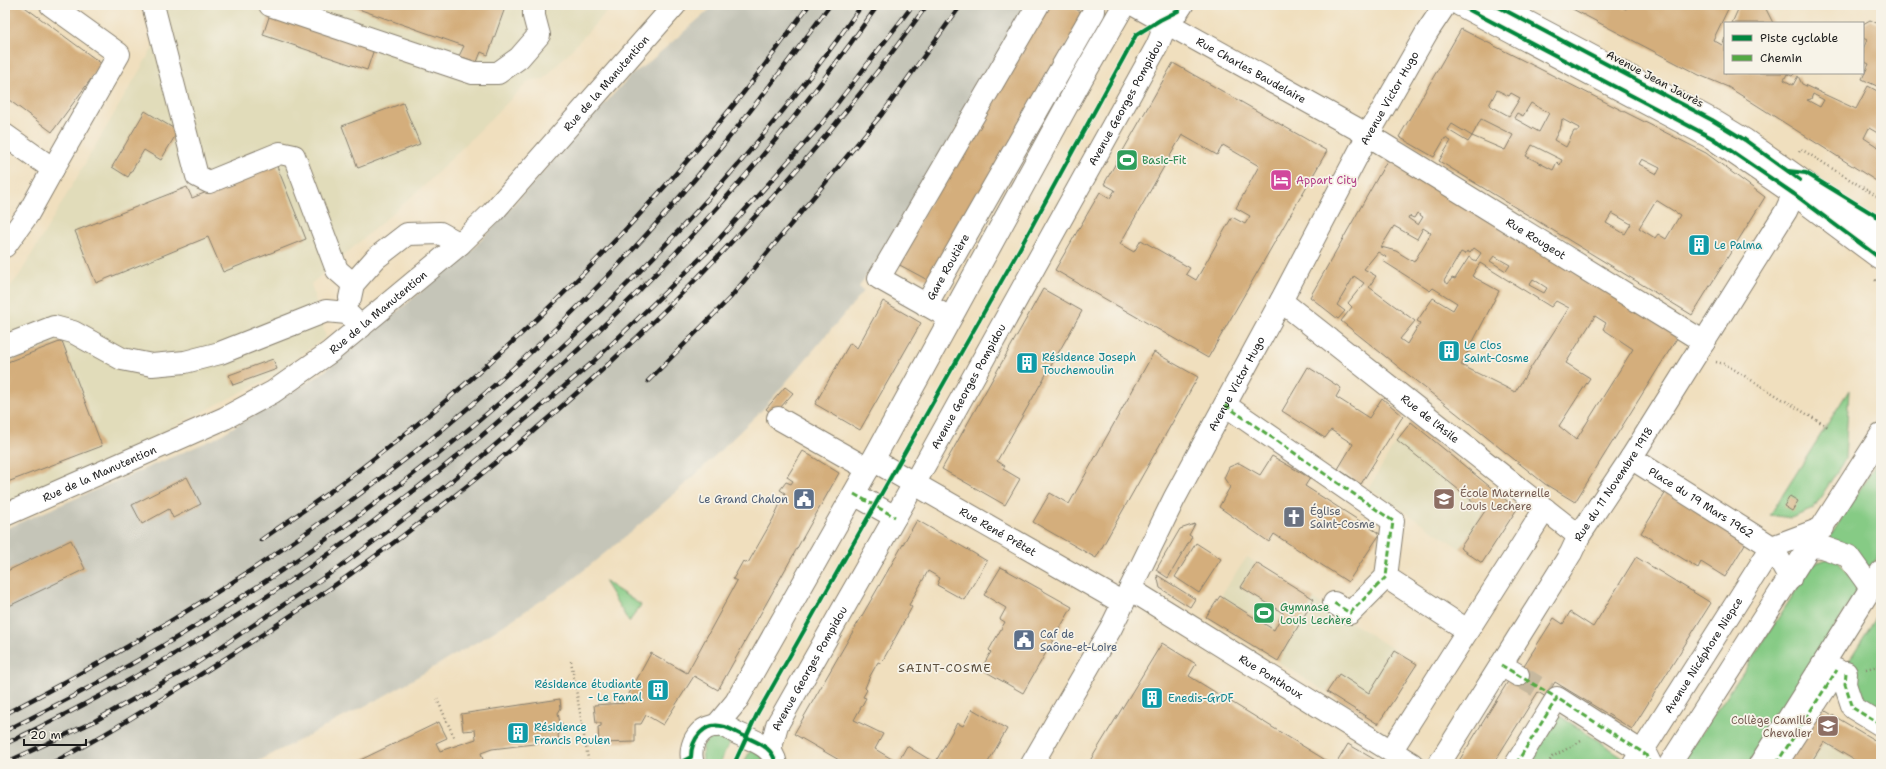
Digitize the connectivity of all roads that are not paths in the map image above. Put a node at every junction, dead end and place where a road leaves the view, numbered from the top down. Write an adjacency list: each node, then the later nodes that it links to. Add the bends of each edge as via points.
1 (51, 5): 17 (street, via 119,54)
2 (153, 5): 24 (street, via 197,176 209,182 280,153 294,156 337,270)
3 (270, 5): 4 (street, via 473,73 498,73 519,58 539,35)
4 (534, 5)
5 (675, 5): 20 (street, Rue de la Manutention, via 493,212)
6 (1038, 5): 26 (street, Gare Routière, via 879,278)
7 (1134, 5): 14 (street, Rue Charles Baudelaire)
8 (1182, 5): 14 (street, via 1178,11)
9 (1444, 5): 16 (street, Avenue Victor Hugo)
10 (1460, 5): 18 (street, Avenue Jean Jaurès, via 1712,138)
11 (1495, 5): 18 (street, Avenue Jean Jaurès, via 1745,140)
12 (1088, 8): 13 (street, Gare Routière); 26 (street, Gare Routière)
13 (1119, 14): 27 (street)
14 (1160, 20): 16 (street, Rue Charles Baudelaire); 36 (street, Avenue Georges Pompidou, via 1162,34 1157,46)
15 (5, 135): 17 (street)
16 (1368, 136): 25 (street, Avenue Victor Hugo); 30 (street, Rue Rougeot)
17 (53, 169): 21 (street, via 28,214)
18 (1794, 193): 19 (street, Avenue Jean Jaurès); 22 (street, Avenue Jean Jaurès); 23 (street, Avenue Jean Jaurès); 30 (street, Rue du 11 Novembre 1918)
19 (1881, 236)
20 (460, 244): 24 (street, via 440,233 407,234 376,258); 28 (street, Rue de la Manutention)
21 (5, 246)
22 (1881, 259)
23 (1881, 271)
24 (353, 284): 28 (street)
25 (1282, 301): 31 (street, Avenue Victor Hugo); 38 (street, Rue de l'Asile)
26 (926, 305): 27 (street)
27 (950, 318): 35 (street)
28 (354, 320): 29 (street, via 326,311 220,353 185,362 152,365 122,359 73,332 54,327); 39 (street, Rue de la Manutention, via 330,352 273,392 225,418)
29 (5, 346)
30 (1699, 349): 34 (street, Rue du 11 Novembre 1918)
31 (1225, 405): 45 (street, via 1393,521); 48 (street, Avenue Victor Hugo, via 1174,499)
32 (778, 418): 35 (street, Rue René Prêtet)
33 (1881, 435): 41 (street)
34 (1631, 458): 42 (street, Rue du 11 Novembre 1918); 44 (street, Place du 19 Mars 1962)
35 (870, 465): 36 (street, Rue René Prêtet); 37 (street)
36 (914, 484): 40 (street, Avenue Georges Pompidou); 48 (street, Rue René Prêtet)
37 (854, 494): 40 (street); 52 (street, via 736,702)
38 (1545, 509): 42 (street, Rue de l'Asile); 50 (street)
39 (5, 515)
40 (895, 517): 54 (street, Avenue Georges Pompidou, via 777,725)
41 (1823, 528): 43 (street); 44 (street)
42 (1579, 536): 59 (street, Rue du 11 Novembre 1918, via 1509,670)
43 (1811, 546): 46 (street); 47 (street, via 1848,556)
44 (1772, 547): 46 (street); 55 (street, Avenue Nicéphore Niepce)
45 (1386, 577): 49 (street, via 1350,613); 50 (street)
46 (1790, 579): 61 (street)
47 (1876, 580): 62 (street)
48 (1127, 596): 53 (street, Rue Ponthoux); 57 (street, Avenue Victor Hugo)
49 (1334, 603)
50 (1468, 630): 53 (street)
51 (1881, 725): 63 (street, via 1853,708 1842,672)
52 (716, 726): 54 (street, via 724,726 763,745); 56 (street, via 706,728 698,734 691,748)
53 (1391, 751): 58 (street, Rue Ponthoux)
54 (773, 758)
55 (1642, 760): 60 (street, via 1604,729 1553,696)
56 (690, 762)
57 (1032, 764)
58 (1412, 764)
59 (1439, 764)
60 (1516, 764)
61 (1670, 764)
62 (1760, 764)
63 (1776, 764)

